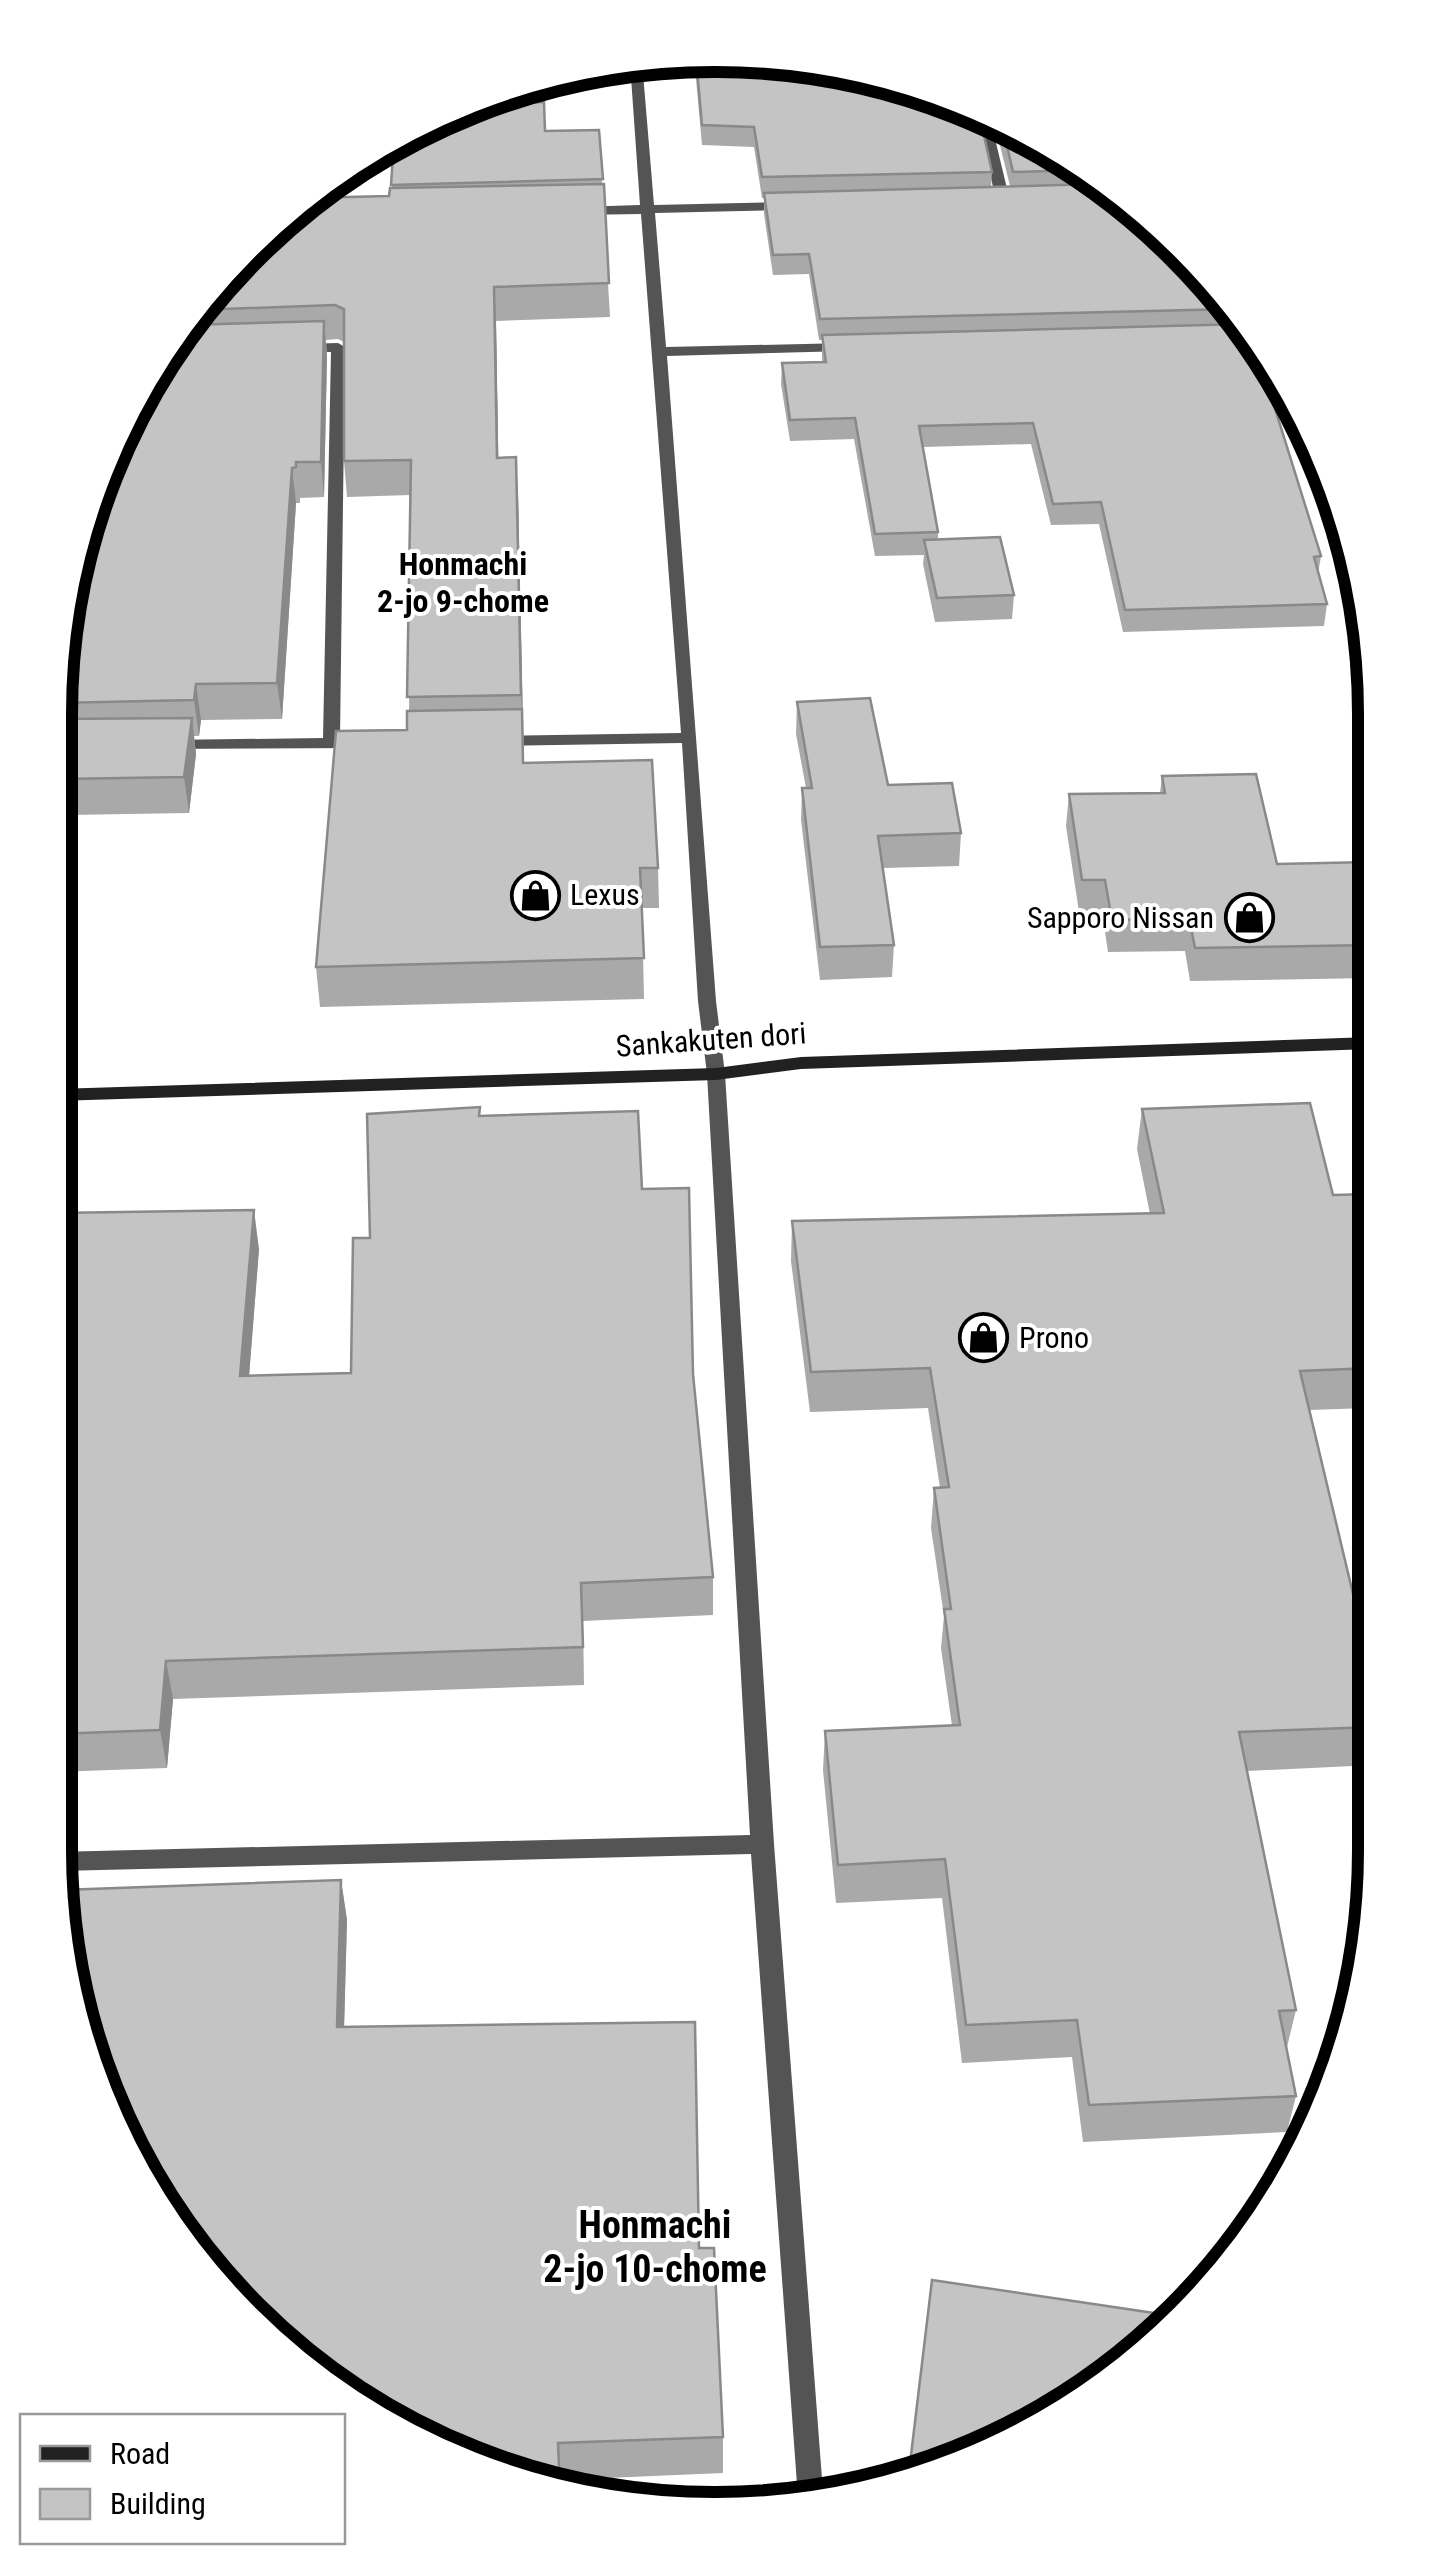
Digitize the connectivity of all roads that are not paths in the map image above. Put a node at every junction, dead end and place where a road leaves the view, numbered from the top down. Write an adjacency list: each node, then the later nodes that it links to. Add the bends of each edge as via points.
1 (637, 77): 7 (street)
2 (987, 133): 4 (street)
3 (1022, 200): 4 (street)
4 (1004, 201): 5 (street)
5 (984, 202)
6 (812, 206): 7 (street)
7 (647, 210): 8 (street); 11 (street)
8 (558, 212)
9 (857, 347): 11 (street)
10 (281, 349): 15 (street, via 338,347)
11 (658, 352): 12 (street)
12 (690, 738): 13 (street); 18 (street)
13 (470, 741)
14 (390, 742): 15 (street)
15 (330, 743): 16 (street)
16 (154, 746)
17 (1358, 1043): 18 (street, Sankakuten dori, via 801,1063)
18 (716, 1074): 19 (street, Sankakuten dori); 20 (street)
19 (72, 1094)
20 (762, 1844): 21 (street); 22 (street)
21 (73, 1862)
22 (809, 2484)

